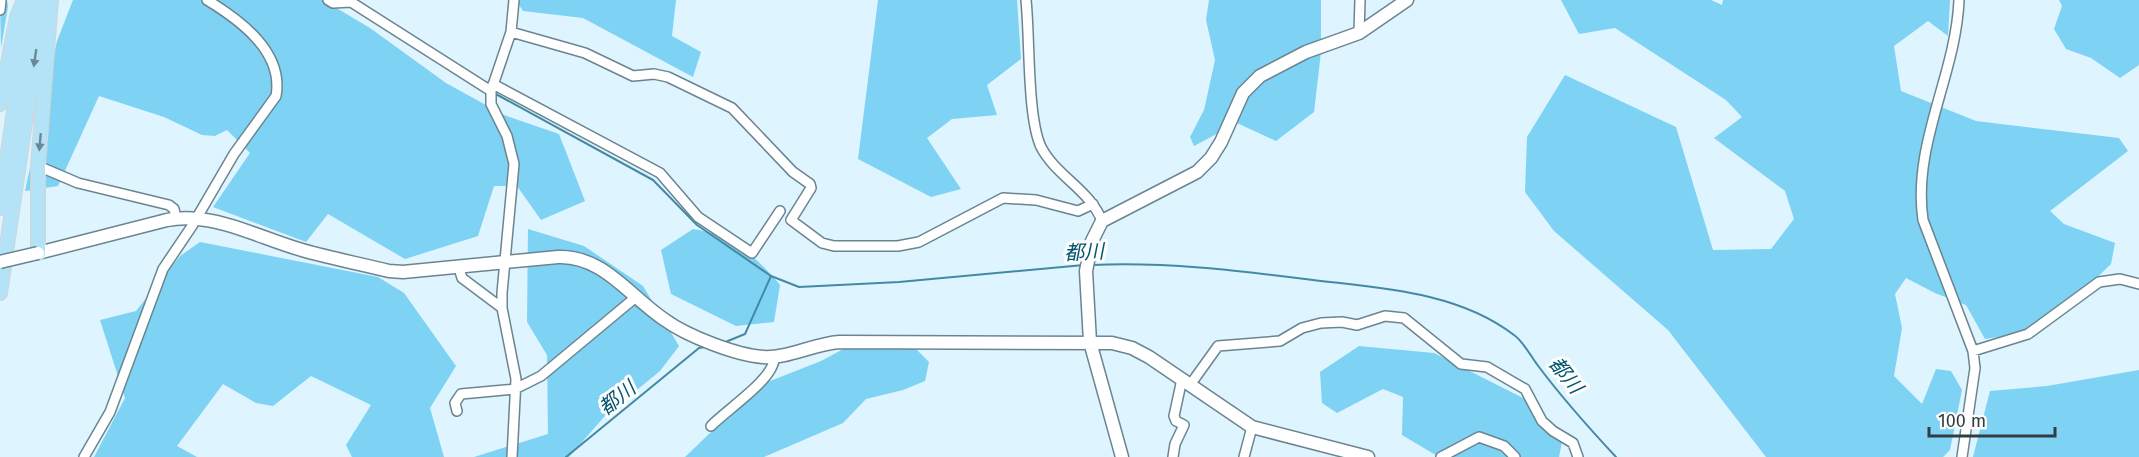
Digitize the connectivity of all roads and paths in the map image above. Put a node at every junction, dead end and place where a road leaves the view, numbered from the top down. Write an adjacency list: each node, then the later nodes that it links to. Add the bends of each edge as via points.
1 (2, 0): 13 (street)
2 (24, 0): 17 (main road)
3 (30, 0): 20 (main road)
4 (43, 0): 30 (main road, one-way to 30)
5 (51, 0): 18 (main road, one-way to 18)
6 (207, 0): 23 (street, via 227,12 267,49 277,89)
7 (328, 0): 16 (street, via 351,2)
8 (514, 0): 14 (street)
9 (1026, 0): 19 (street, via 1034,116 1041,146 1054,165)
10 (1360, 0): 15 (street)
11 (1407, 0): 15 (street)
12 (1959, 0): 34 (street, via 1956,40 1923,159 1920,201 1923,220)
13 (0, 10)
14 (511, 32): 16 (street); 19 (street, via 585,53 633,76 668,77 732,108 793,172 810,184 791,220 822,243 909,245 1003,198 1036,200 1078,211)
15 (1359, 33): 24 (street, via 1306,52 1260,76 1243,93 1221,142 1197,172)
16 (492, 87): 21 (street, via 660,173 698,218 752,253); 27 (street, via 491,104 507,136 514,164)
17 (0, 104)
18 (38, 166): 22 (street, via 78,183 169,205); 25 (main road)
19 (1093, 204): 24 (street)
20 (0, 208)
21 (780, 211)
22 (177, 218): 23 (street); 25 (street)
23 (197, 219): 28 (street, via 388,271); 41 (street, via 164,269 110,412)
24 (1102, 221): 33 (street, via 1086,271)
25 (38, 253): 26 (street, bridge)
26 (0, 262)
27 (504, 263): 28 (street); 31 (street, via 580,258 601,267); 32 (street)
28 (459, 268): 32 (street, via 462,278)
29 (2139, 284): 34 (street, via 2120,279 2099,282 2028,334)
30 (0, 293)
31 (636, 297): 35 (street, via 665,321 688,333 746,354); 37 (street, via 541,376)
32 (502, 308): 37 (street)
33 (1090, 342): 35 (street, via 839,342); 36 (street, via 1132,348); 43 (street)
34 (1972, 351): 50 (street, via 1975,368)
35 (774, 357): 39 (street, via 775,363 765,380)
36 (1186, 382): 40 (street); 44 (street, via 1174,416 1184,425); 49 (street, via 1218,346 1280,341 1302,328 1321,323 1342,321 1357,325 1385,316 1404,318 1461,364 1487,367 1526,389 1542,421 1573,443)
37 (515, 389): 38 (street, via 461,394 455,403); 42 (street)
38 (457, 411)
39 (711, 426)
40 (1252, 427): 45 (street); 46 (street)
41 (84, 457)
42 (512, 457)
43 (1122, 457)
44 (1173, 457)
45 (1244, 457)
46 (1368, 457)
47 (1441, 457): 48 (street, via 1479,437 1504,446)
48 (1515, 457)
49 (1578, 457)
50 (1962, 457)

